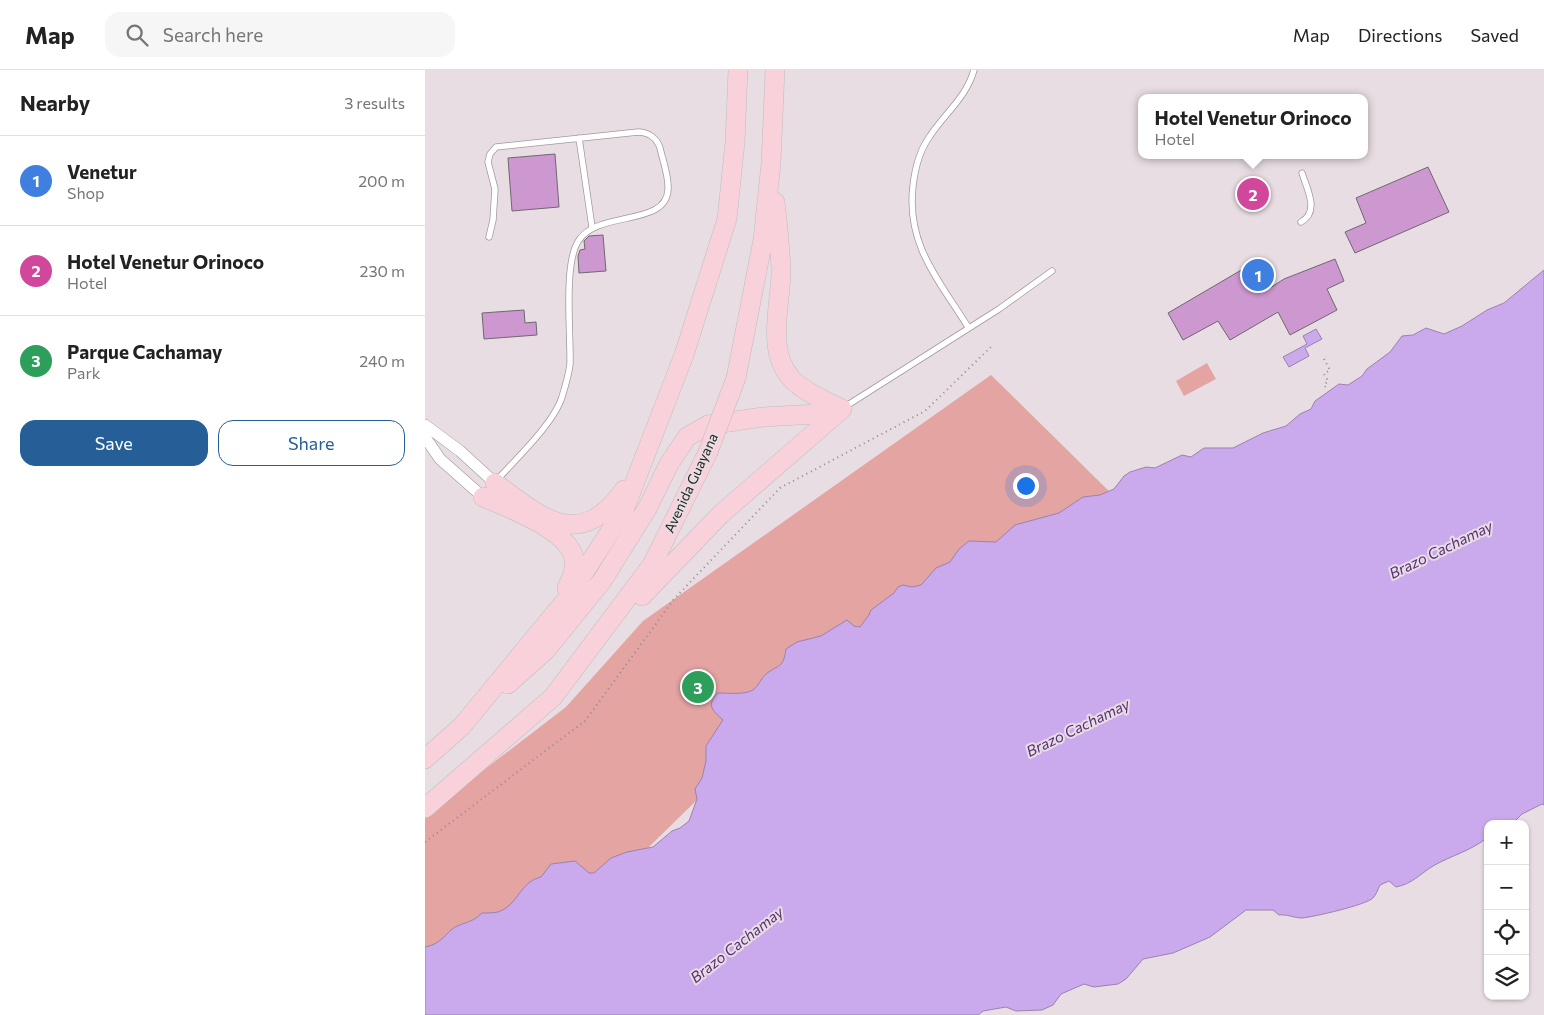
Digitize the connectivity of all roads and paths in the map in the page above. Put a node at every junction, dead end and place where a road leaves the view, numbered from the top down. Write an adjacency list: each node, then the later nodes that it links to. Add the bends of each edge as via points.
1 (738, 70): 18 (main road, via 727,219 684,355)
2 (775, 70): 5 (main road, Avenida Guayana)
3 (974, 70): 11 (lane, via 964,94 936,126 923,148 911,198 912,222 919,249)
4 (579, 138): 8 (lane); 8 (lane, via 637,132 650,135 659,146 669,188 663,204 653,212); 9 (lane, via 500,145 492,150 488,162 495,204)
5 (771, 163): 15 (main road, via 781,273 776,330 780,356 790,377); 22 (main road, Avenida Guayana, bridge, via 763,240 737,378 708,452 652,565)
6 (1302, 173): 7 (lane, via 1311,205 1308,217)
7 (1301, 222)
8 (592, 227): 19 (lane, via 575,246 571,270 570,366 562,398 556,413)
9 (489, 238)
10 (1052, 271): 11 (lane)
11 (968, 327): 15 (lane)
12 (992, 346): 26 (path, via 925,411 780,488 674,599 585,721)
13 (1324, 359): 14 (path, via 1330,370 1324,374 1328,381 1324,384)
14 (1327, 389)
15 (841, 410): 22 (main road, via 721,514 620,619); 23 (main road, via 708,425 687,436 602,581 546,650)
16 (425, 425): 19 (street, via 460,450)
17 (425, 437): 20 (street, via 441,460)
18 (643, 463): 19 (main road, via 613,505 588,523 572,524 539,516); 21 (main road, via 624,510 566,600)
19 (495, 483): 20 (lane)
20 (483, 497): 21 (main road, via 559,535 573,558 573,572 567,588)
21 (541, 629): 23 (main road)
22 (553, 698): 25 (main road, Avenida Guayana)
23 (462, 726): 24 (main road)
24 (425, 759)
25 (425, 808)
26 (425, 842)

